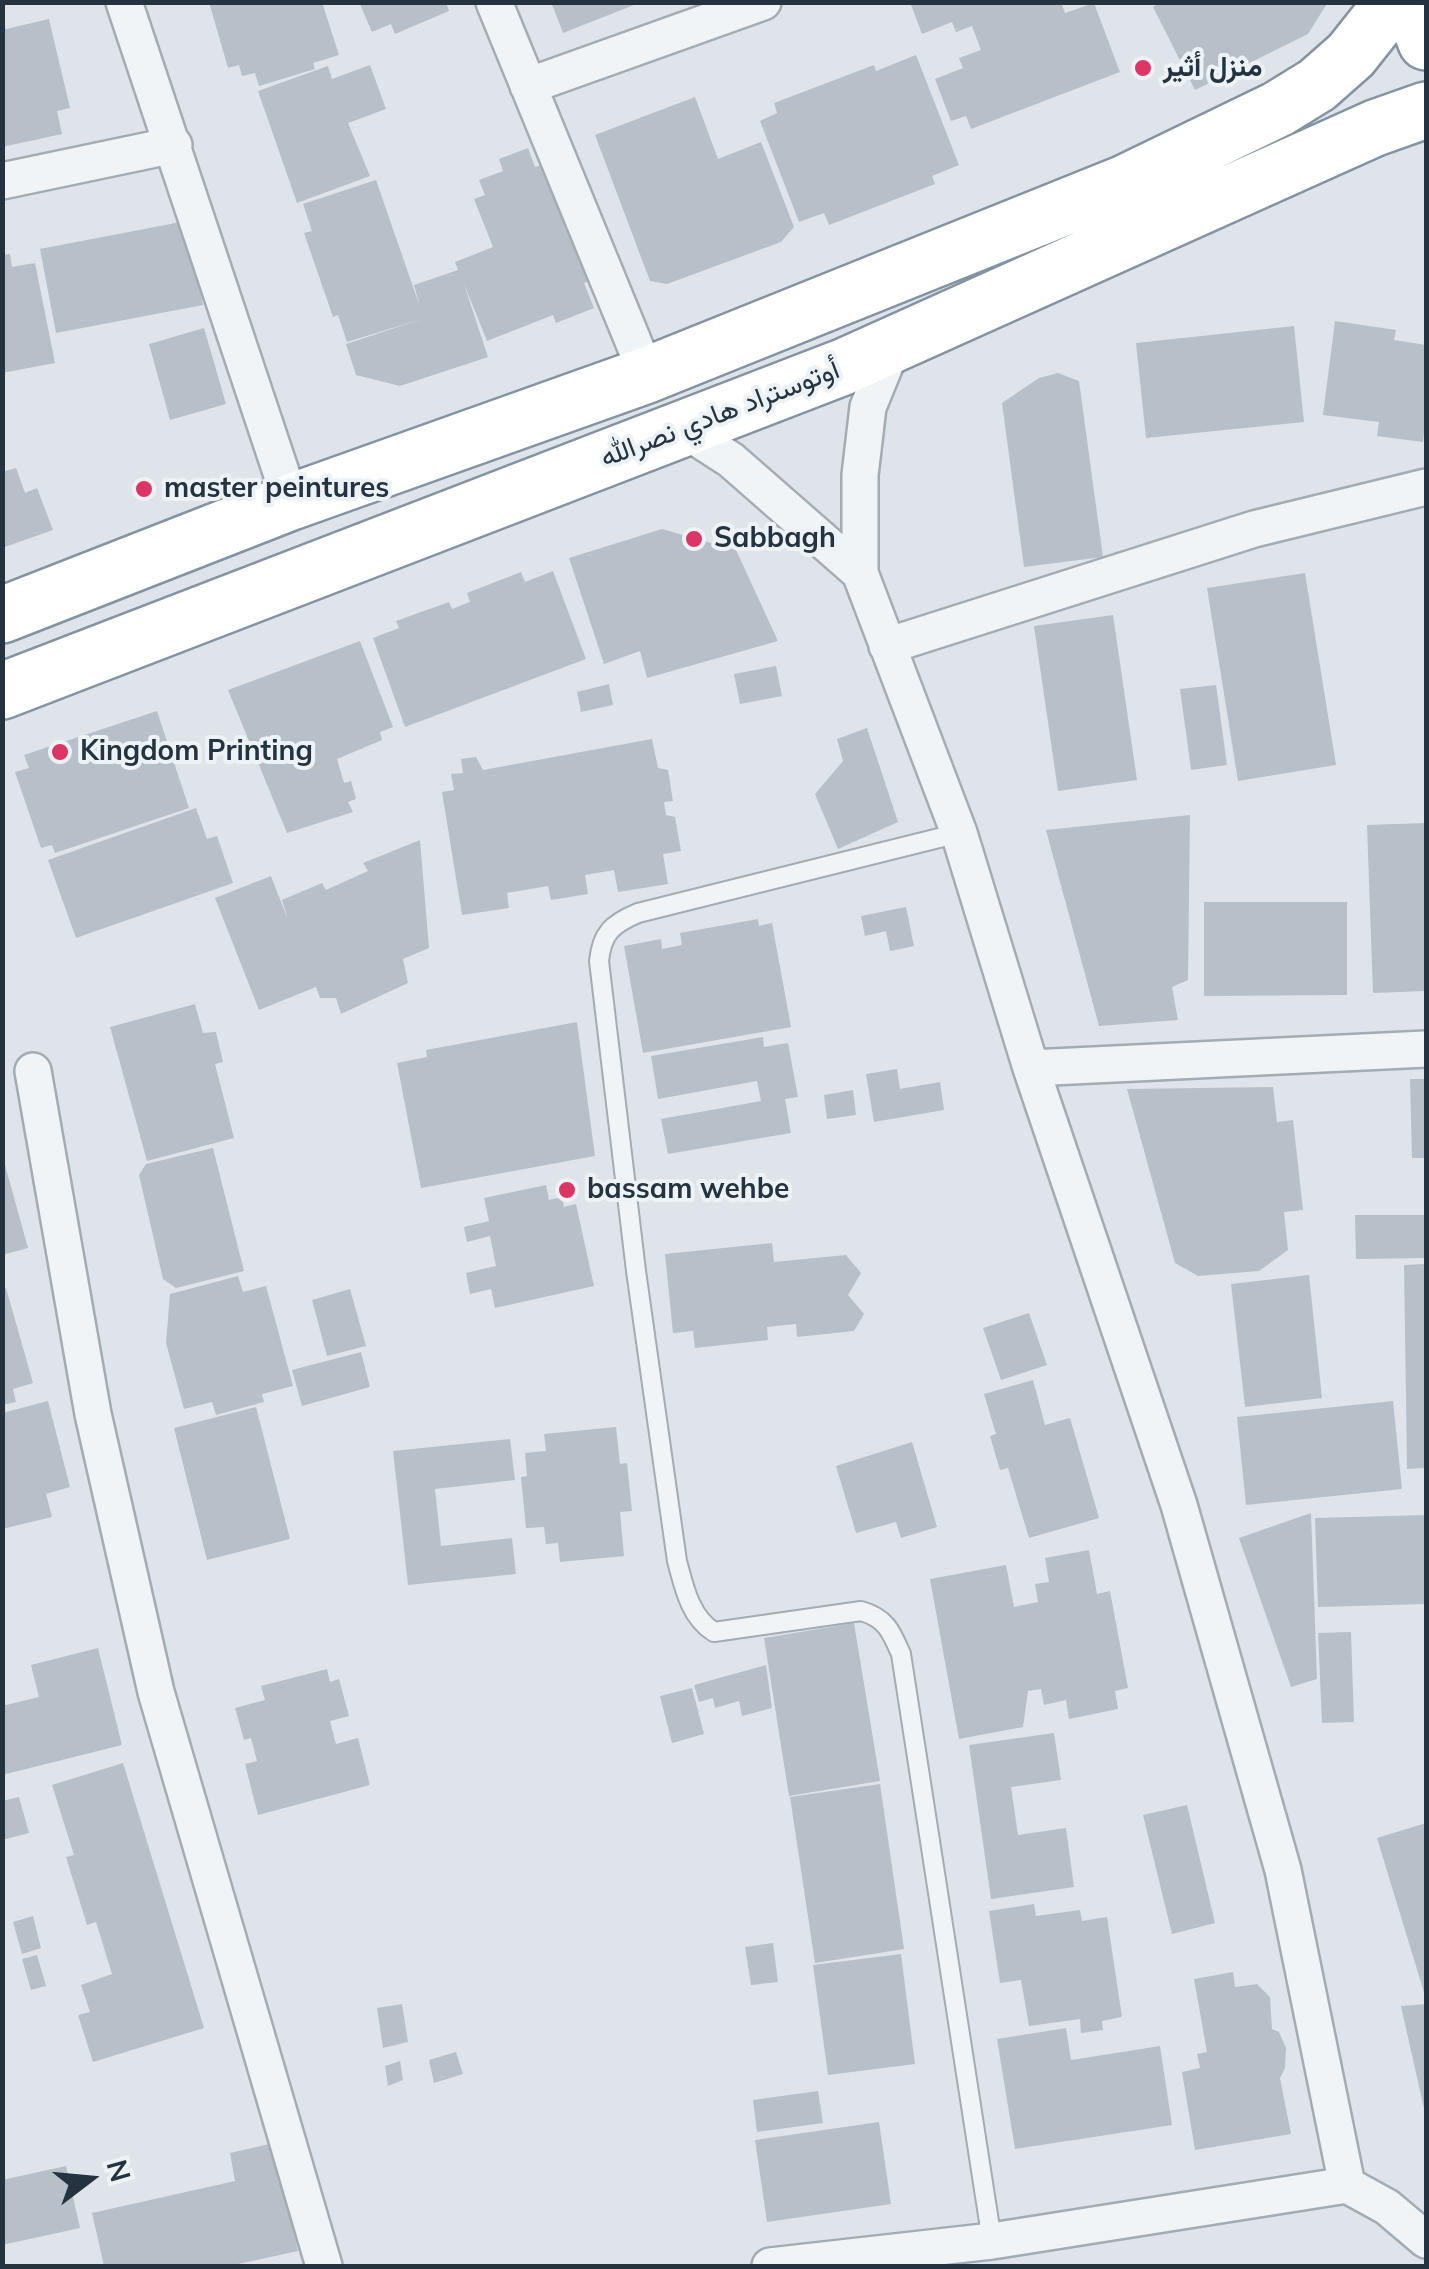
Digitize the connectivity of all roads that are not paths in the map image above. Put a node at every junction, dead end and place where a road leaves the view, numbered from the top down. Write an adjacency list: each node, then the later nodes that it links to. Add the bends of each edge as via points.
1 (124, 2): 9 (street)
2 (494, 2): 7 (street)
3 (763, 2): 7 (street)
4 (1393, 2): 12 (highway, via 1350,55 1278,110 1126,183)
5 (1410, 2): 6 (highway)
6 (1426, 42)
7 (528, 86): 12 (street)
8 (1426, 110): 11 (highway, أوتوستراد هادي نصرالله)
9 (174, 145): 10 (street); 15 (street)
10 (2, 182)
11 (893, 346): 13 (highway, أوتوستراد هادي نصرالله); 16 (street, via 868,407)
12 (646, 375): 15 (highway)
13 (682, 429): 16 (street, via 731,460); 19 (highway, أوتوستراد هادي نصرالله)
14 (1426, 487): 18 (street, via 1254,529)
15 (291, 502): 17 (highway)
16 (860, 573): 18 (street)
17 (2, 615)
18 (887, 646): 20 (street)
19 (2, 691)
20 (959, 833): 22 (street); 26 (lane, via 638,913 601,940 599,961 636,1271 685,1593 714,1632 861,1610 888,1624 901,1654)
21 (1426, 1049): 22 (street)
22 (1030, 1068): 24 (street, via 1196,1562 1283,1870)
23 (32, 1071): 27 (street, via 92,1414 156,1692)
24 (1347, 2186): 25 (street, via 1387,2206); 26 (street)
25 (1426, 2240)
26 (992, 2241): 28 (street)
27 (324, 2266)
28 (770, 2266)

